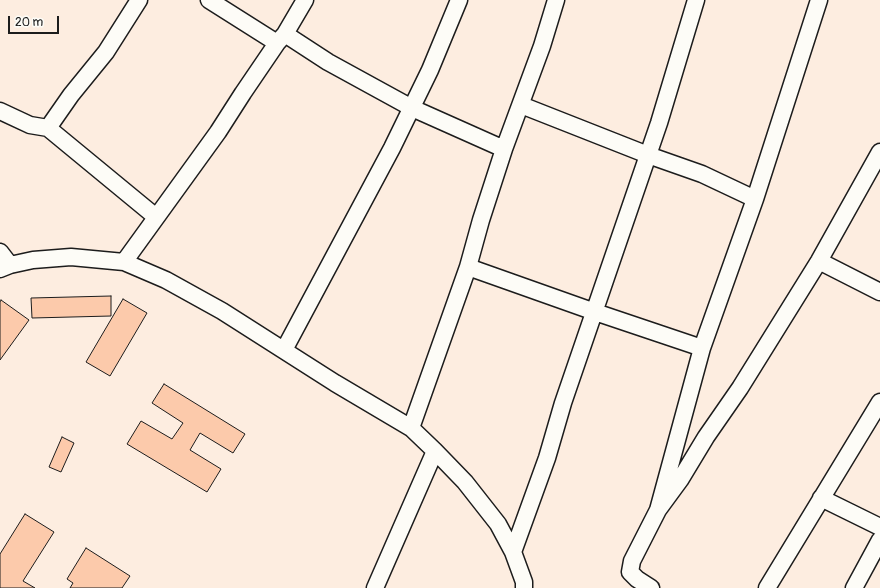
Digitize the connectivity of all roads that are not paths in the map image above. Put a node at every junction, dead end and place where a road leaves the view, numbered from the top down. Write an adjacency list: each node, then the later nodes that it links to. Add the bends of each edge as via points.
1 (139, 0): 12 (street, via 106,52)
2 (209, 0): 8 (street)
3 (305, 0): 8 (street)
4 (459, 0): 10 (street)
5 (556, 0): 9 (street)
6 (696, 0): 15 (street)
7 (819, 0): 16 (street)
8 (281, 39): 10 (street); 17 (street)
9 (521, 105): 13 (street); 15 (street)
10 (412, 108): 13 (street); 26 (street)
11 (0, 111): 12 (street, via 30,125)
12 (48, 128): 17 (street)
13 (504, 149): 22 (street, via 480,220)
14 (880, 152): 19 (street)
15 (648, 156): 16 (street, via 702,174); 24 (street)
16 (755, 199): 25 (street)
17 (156, 217): 20 (street)
18 (0, 252): 21 (street)
19 (819, 261): 23 (street); 31 (street, via 740,388)
20 (124, 262): 21 (street, via 71,257 33,260); 26 (street, via 166,280)
21 (5, 267)
22 (468, 267): 24 (street); 28 (street)
23 (880, 292)
24 (595, 312): 25 (street); 34 (street)
25 (702, 348): 31 (street)
26 (284, 350): 28 (street)
27 (880, 402): 30 (street)
28 (411, 428): 29 (street)
29 (435, 450): 34 (street, via 465,482 498,524); 35 (street)
30 (821, 498): 32 (street); 38 (street)
31 (658, 510): 37 (street, via 632,561 630,572)
32 (880, 528)
33 (880, 540): 39 (street)
34 (513, 552): 36 (street)
35 (375, 588)
36 (524, 588)
37 (651, 588)
38 (767, 588)
39 (854, 588)

